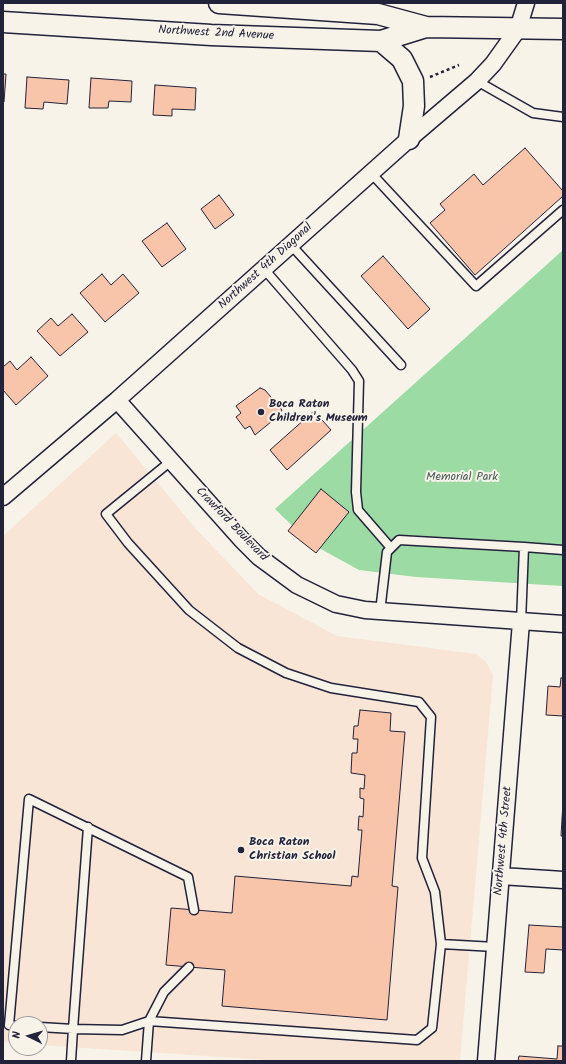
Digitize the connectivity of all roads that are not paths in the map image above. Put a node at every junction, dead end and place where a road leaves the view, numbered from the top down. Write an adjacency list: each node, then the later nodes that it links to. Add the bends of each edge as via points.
1 (220, 3): 4 (street, Northwest 2nd Avenue, via 378,14)
2 (526, 3): 5 (street)
3 (3, 22): 7 (street, Northwest 2nd Avenue, via 211,35)
4 (426, 27): 5 (street, Northwest 2nd Avenue); 7 (street, Northwest 2nd Avenue)
5 (518, 28): 6 (street, Northwest 2nd Avenue); 8 (street, Northwest 4th Diagonal, via 493,64)
6 (563, 29)
7 (381, 41): 10 (street, via 402,59 413,81 414,106)
8 (476, 81): 9 (lane, via 533,113); 10 (street, Northwest 4th Diagonal)
9 (563, 117)
10 (409, 139): 11 (street, Northwest 4th Diagonal)
11 (371, 173): 12 (lane, via 476,286); 13 (street, Northwest 4th Diagonal)
12 (563, 210)
13 (291, 245): 14 (street, Northwest 4th Diagonal); 15 (lane)
14 (264, 269): 16 (street, Northwest 4th Diagonal); 20 (lane, via 359,381 356,492 358,510)
15 (401, 365)
16 (118, 400): 17 (street, Crawford Boulevard); 18 (street, Northwest 4th Diagonal)
17 (171, 461): 22 (street, Crawford Boulevard, via 259,557 297,585 336,604); 29 (lane, via 106,514 128,543 189,610 238,648 286,673 331,688 419,702 430,718 422,858 435,892)
18 (3, 497)
19 (524, 547): 20 (lane, via 399,540); 21 (lane); 23 (lane)
20 (391, 548): 22 (lane, via 387,552)
21 (563, 550)
22 (380, 612): 23 (street, Crawford Boulevard)
23 (521, 622): 24 (street, Crawford Boulevard); 26 (street, Northwest 4th Street)
24 (563, 624)
25 (88, 827): 28 (lane, via 188,877); 32 (lane, via 29,799); 35 (lane)
26 (501, 876): 27 (street); 30 (street, Northwest 4th Street)
27 (563, 880)
28 (194, 910)
29 (442, 944): 30 (lane); 33 (lane, via 432,1028 417,1040)
30 (495, 947): 38 (street, Northwest 4th Street)
31 (189, 967): 33 (lane, via 164,992)
32 (10, 1016)
33 (149, 1021): 35 (lane, via 122,1030); 37 (lane)
34 (48, 1027): 35 (lane)
35 (73, 1029): 36 (lane)
36 (71, 1061)
37 (146, 1061)
38 (486, 1061)

